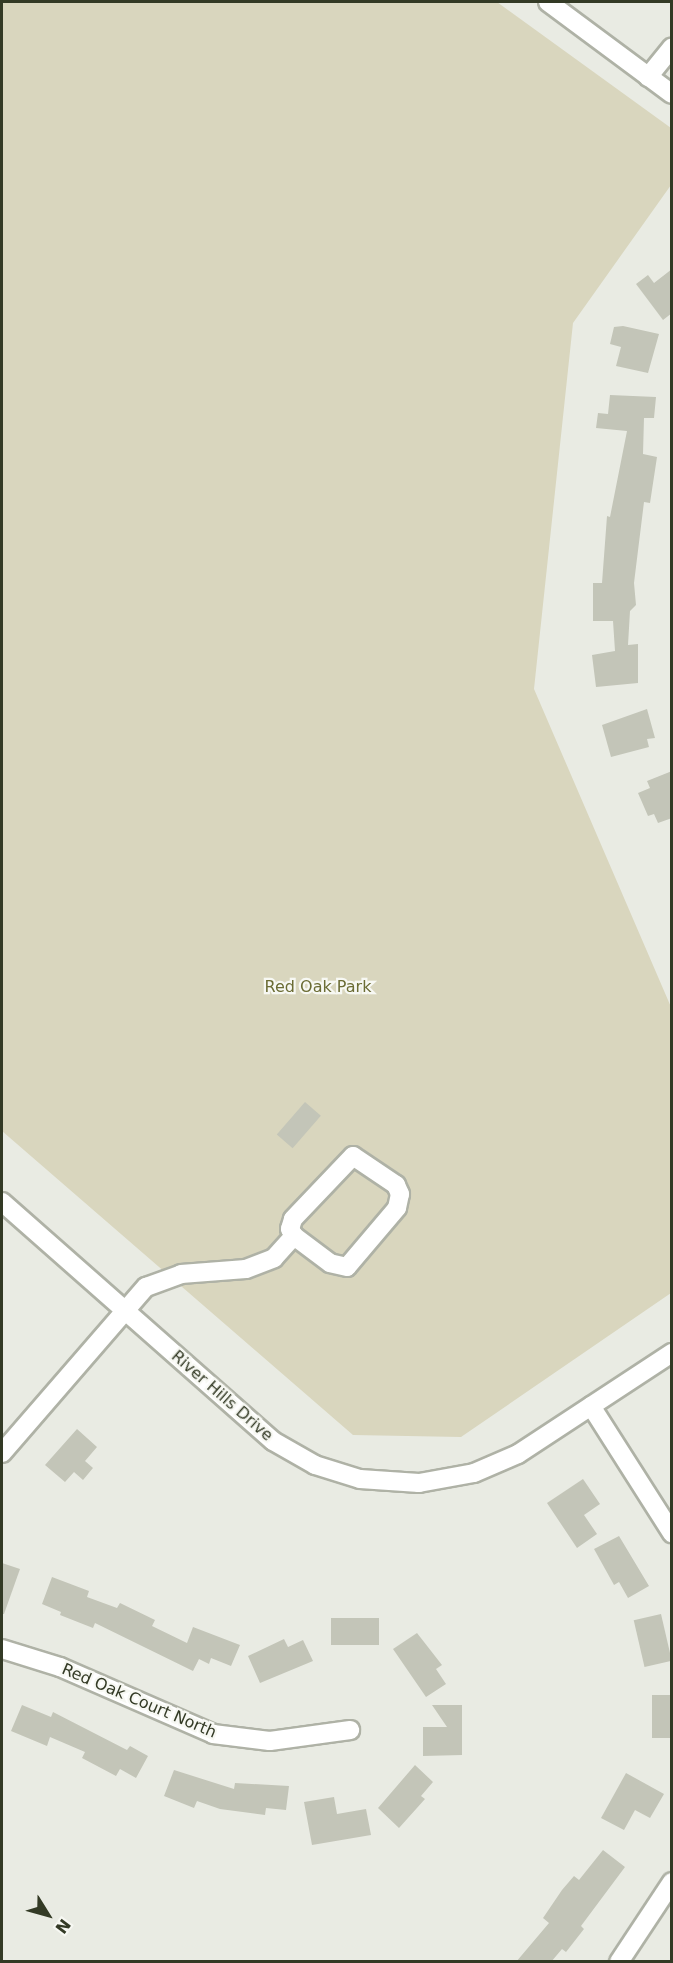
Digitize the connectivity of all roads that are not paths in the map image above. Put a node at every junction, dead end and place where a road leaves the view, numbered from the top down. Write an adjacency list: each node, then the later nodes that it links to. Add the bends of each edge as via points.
1 (548, 2): 3 (street)
2 (672, 47): 3 (street)
3 (648, 77): 4 (street)
4 (672, 94)
5 (2, 1202): 7 (street, River Hills Drive)
6 (294, 1236): 6 (street, via 290,1229 293,1219 353,1156 396,1185 400,1194 398,1208 347,1267 330,1263); 7 (street, via 274,1258 246,1269 163,1279 146,1287)
7 (125, 1311): 9 (street, River Hills Drive, via 273,1441 315,1465 360,1479 419,1483 474,1473 518,1454); 10 (street)
8 (672, 1353): 9 (street, River Hills Drive)
9 (591, 1406): 11 (street)
10 (2, 1453)
11 (672, 1533)
12 (2, 1649): 13 (street, Red Oak Court North, via 60,1667 213,1734 270,1741)
13 (350, 1730)
14 (672, 1882): 15 (street)
15 (619, 1962)

